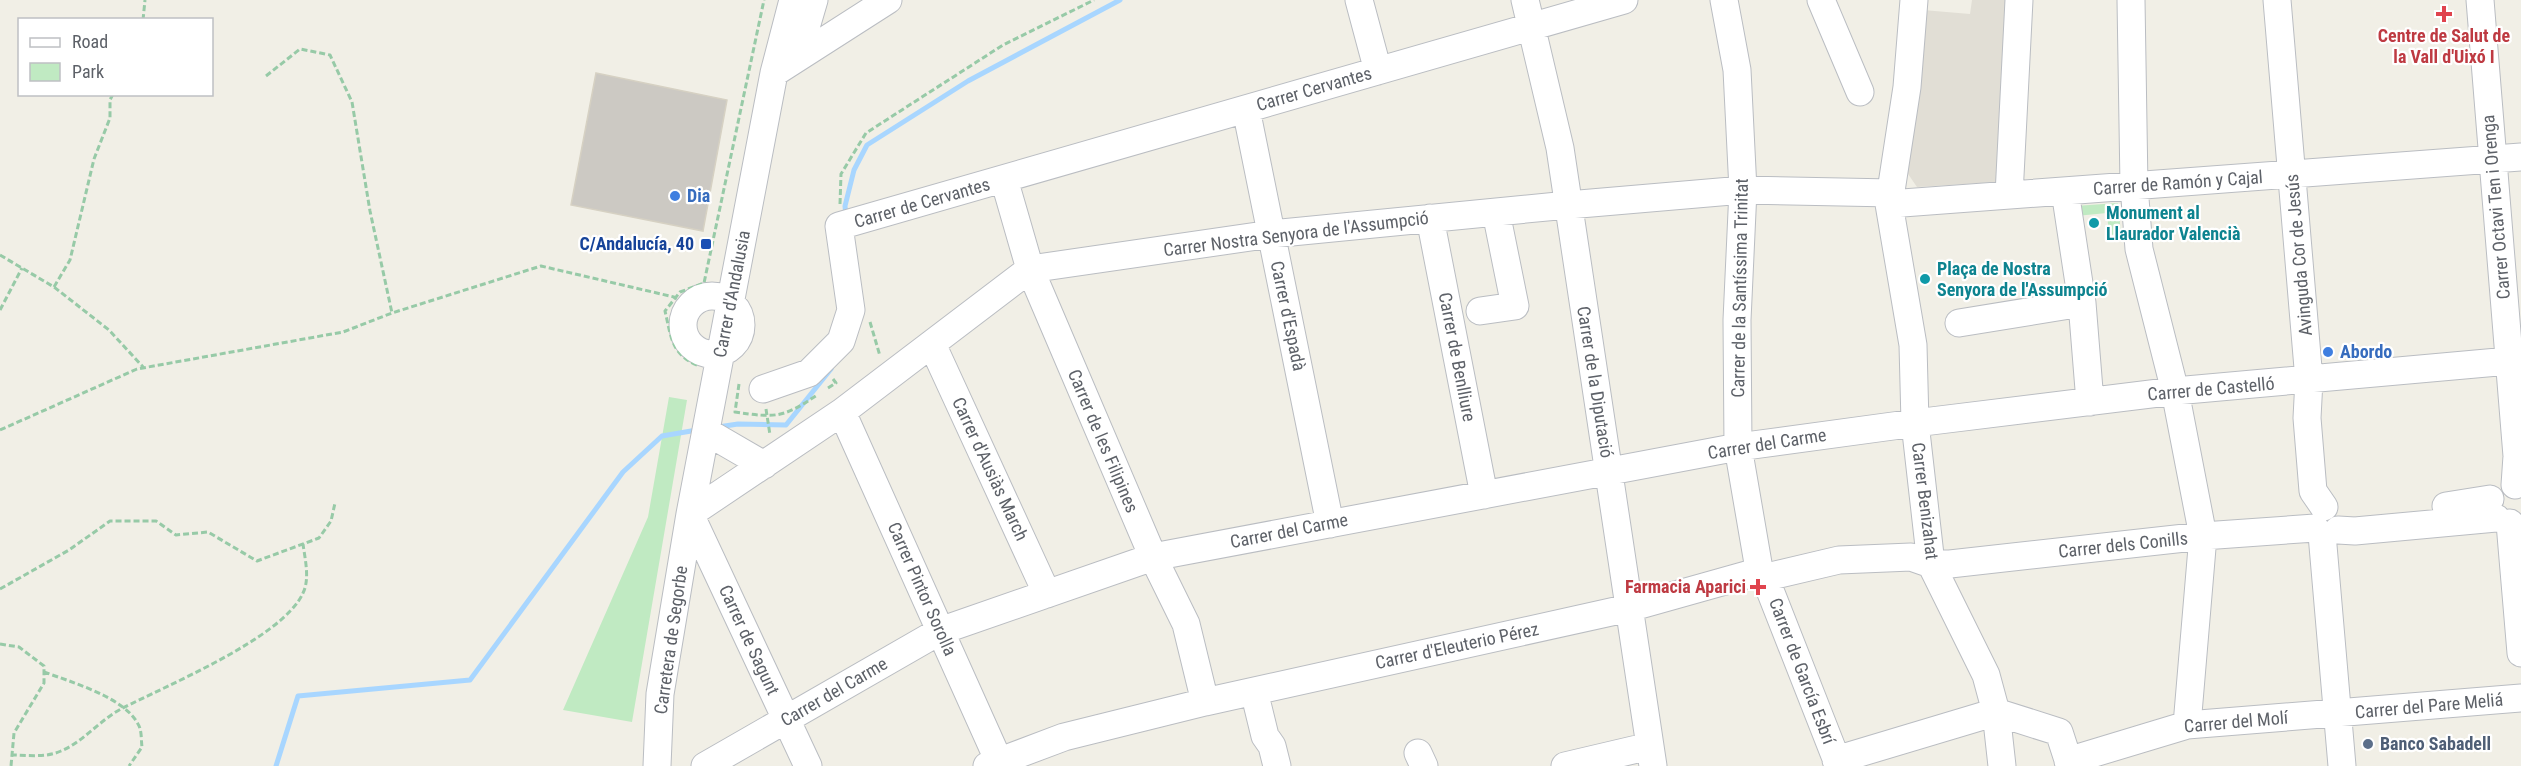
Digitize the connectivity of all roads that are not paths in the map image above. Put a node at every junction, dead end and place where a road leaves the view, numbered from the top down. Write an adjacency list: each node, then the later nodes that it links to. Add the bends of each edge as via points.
1 (793, 0): 17 (street, Carrer d'Andalusia)
2 (814, 0): 15 (street)
3 (888, 0): 15 (street)
4 (1359, 0): 16 (street)
5 (1525, 0): 14 (street, Carrer de la Diputació)
6 (1624, 0): 14 (street, Carrer Cervantes)
7 (1724, 0): 25 (street, Carrer de la Santíssima Trinitat, via 1737,70)
8 (1821, 0): 18 (street)
9 (1914, 0): 28 (street, via 1907,87)
10 (2019, 0): 27 (street)
11 (2131, 0): 24 (street)
12 (2277, 0): 22 (street, Avinguda Cor de Jesús)
13 (2480, 0): 21 (street, Carrer Octavi Ten i Orenga)
14 (1533, 26): 16 (street, Carrer Cervantes); 29 (street, Carrer de la Diputació, via 1560,148)
15 (797, 58): 17 (street)
16 (1378, 71): 19 (street, Carrer Cervantes)
17 (774, 73): 34 (street, Carrer d'Andalusia)
18 (1860, 92)
19 (1245, 109): 23 (street, Carrer Cervantes); 32 (street, Carrer d'Espadà)
20 (2521, 157): 21 (street, Carrer de Ramón y Cajal)
21 (2493, 159): 22 (street, Carrer de Ramón y Cajal); 40 (street, Carrer Octavi Ten i Orenga)
22 (2292, 175): 24 (street, Carrer de Ramón y Cajal); 41 (street, Avinguda Cor de Jesús)
23 (1004, 179): 33 (street, Carrer de les Filipines); 42 (street, Carrer de Cervantes, via 839,226 851,310 841,341 809,373)
24 (2134, 186): 26 (street, Carrer de Ramón y Cajal); 43 (street, via 2139,249)
25 (1743, 190): 28 (street, Carrer Nostra Senyora de l'Assumpció); 29 (street, Carrer Nostra Senyora de l'Assumpció); 48 (street, Carrer de la Santíssima Trinitat, via 1737,320)
26 (2065, 191): 27 (street, Carrer de Ramón y Cajal); 35 (street)
27 (2009, 195): 28 (street, Carrer de Ramón y Cajal, via 1923,207)
28 (1890, 198): 46 (street, via 1913,345)
29 (1568, 205): 30 (street, Carrer Nostra Senyora de l'Assumpció); 50 (street, Carrer de la Diputació)
30 (1496, 212): 31 (street, Carrer Nostra Senyora de l'Assumpció); 36 (street, via 1515,306)
31 (1430, 218): 32 (street, Carrer Nostra Senyora de l'Assumpció); 52 (street, Carrer de Benlliure)
32 (1271, 234): 33 (street, Carrer Nostra Senyora de l'Assumpció); 56 (street, Carrer d'Espadà)
33 (1030, 270): 38 (street, Carrer Nostra Senyora de l'Assumpció); 58 (street, Carrer de les Filipines)
34 (731, 303): 39 (street, via 738,313 740,333 729,350); 39 (street, via 714,296 704,297 691,305 682,324 687,341 700,353)
35 (2082, 303): 37 (street); 44 (street)
36 (1480, 311)
37 (1959, 323)
38 (932, 344): 45 (street, Carrer Nostra Senyora de l'Assumpció); 61 (street, Carrer d'Ausiàs March)
39 (721, 353): 47 (street, Carrer d'Andalusia)
40 (2509, 361): 41 (street, Carrer de Castelló); 51 (street, Carrer Octavi Ten i Orenga)
41 (2309, 380): 43 (street, Carrer de Castelló); 55 (street, Avinguda Cor de Jesús, via 2307,418 2313,491)
42 (763, 389)
43 (2175, 391): 44 (street, Carrer de Castelló); 57 (street)
44 (2090, 402): 46 (street, Carrer de Castelló)
45 (842, 412): 49 (street, Carrer Nostra Senyora de l'Assumpció); 63 (street, Carrer Pintor Sorolla)
46 (1915, 423): 48 (street, Carrer del Carme); 59 (street, Carrer Benizahat)
47 (707, 432): 49 (street); 53 (street, Carrer d'Andalusia)
48 (1738, 447): 50 (street, Carrer del Carme); 60 (street, Carrer de la Santíssima Trinitat)
49 (764, 465): 53 (street, Carrer Nostra Senyora de l'Assumpció)
50 (1609, 472): 52 (street, Carrer del Carme); 62 (street, Carrer de la Diputació)
51 (2518, 488): 54 (street, via 2505,484 2495,489)
52 (1484, 495): 56 (street, Carrer del Carme)
53 (690, 514): 70 (street, Carrer de Sagunt); 76 (street, Carretera de Segorbe, via 660,694)
54 (2504, 514): 55 (street, Carrer dels Conills, via 2463,504); 64 (street)
55 (2328, 523): 57 (street, Carrer dels Conills); 69 (street, Avinguda Cor de Jesús)
56 (1330, 524): 58 (street, Carrer del Carme)
57 (2203, 536): 59 (street, Carrer dels Conills); 71 (street)
58 (1153, 557): 61 (street, Carrer del Carme); 67 (street, Carrer de les Filipines, via 1186,624)
59 (1931, 564): 60 (street, Carrer d'Eleuterio Pérez, via 1911,557 1839,560); 68 (street, Carrer Benizahat, via 1986,675)
60 (1762, 575): 62 (street, Carrer d'Eleuterio Pérez, via 1750,574); 73 (street, Carrer de García Esbrí)
61 (1047, 594): 63 (street, Carrer del Carme)
62 (1629, 608): 65 (street, Carrer d'Eleuterio Pérez); 72 (street, Carrer de la Diputació)
63 (940, 631): 70 (street, Carrer del Carme); 74 (street, Carrer Pintor Sorolla)
64 (2521, 652)
65 (1254, 691): 67 (street, Carrer d'Eleuterio Pérez); 79 (street)
66 (2521, 698): 69 (street, Carrer del Pare Meliá)
67 (1205, 702): 74 (street, Carrer d'Eleuterio Pérez, via 1064,737)
68 (1996, 712): 73 (street); 75 (street, via 2059,732); 81 (street, Carrer Benizahat)
69 (2337, 714): 71 (street, Carrer del Molí); 82 (street, Avinguda Cor de Jesús)
70 (786, 720): 77 (street, Carrer del Carme); 78 (street, Carrer de Sagunt)
71 (2187, 725): 75 (street, Carrer del Molí)
72 (1652, 756): 80 (street)
73 (1838, 763)
74 (995, 764)
75 (2069, 764)
76 (657, 766)
77 (705, 766)
78 (808, 766)
79 (1277, 766)
80 (1565, 766)
81 (2002, 766)
82 (2342, 766)

